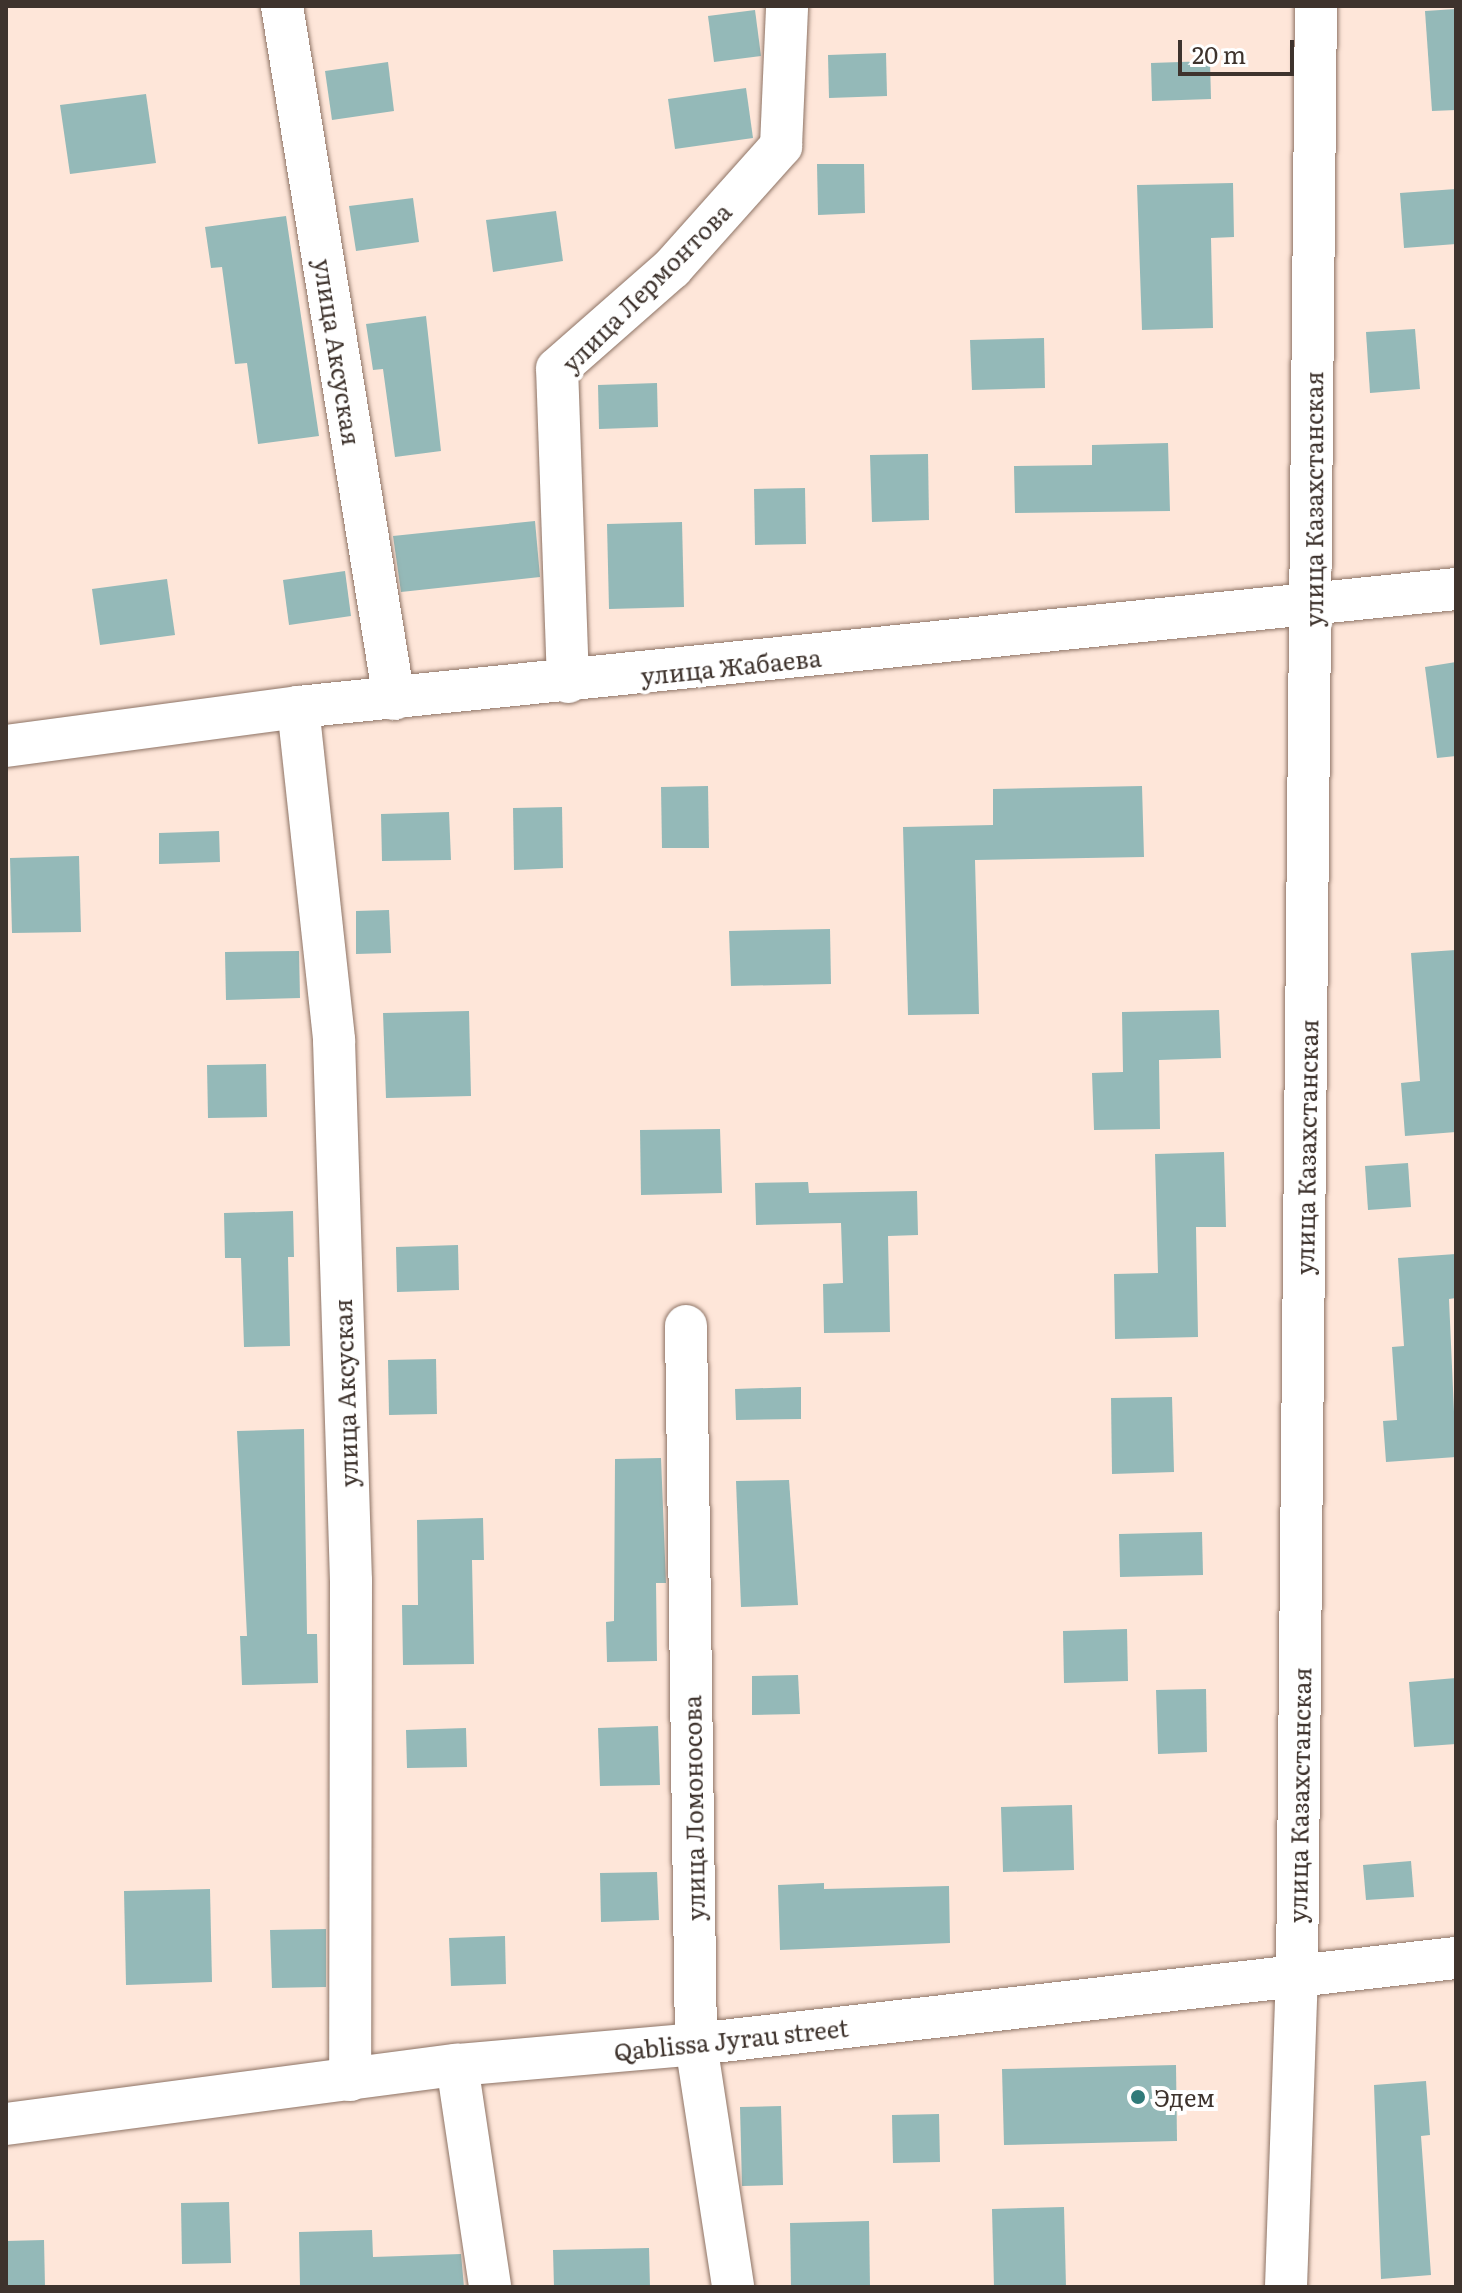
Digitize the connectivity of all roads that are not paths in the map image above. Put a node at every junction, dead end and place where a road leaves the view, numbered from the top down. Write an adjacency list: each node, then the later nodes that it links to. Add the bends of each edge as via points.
1 (282, 6): 7 (street, улица Аксуская)
2 (787, 6): 6 (street, улица Лермонтова, via 781,146 672,268 557,369)
3 (1316, 6): 5 (street, улица Казахстанская)
4 (1456, 589): 5 (street, улица Жабаева)
5 (1312, 606): 6 (street, улица Жабаева); 12 (street, улица Казахстанская)
6 (568, 682): 7 (street, улица Жабаева)
7 (394, 699): 8 (street, улица Жабаева)
8 (298, 707): 9 (street, улица Жабаева); 15 (street, улица Аксуская, via 334,1040 351,1581)
9 (6, 746)
10 (686, 1326): 13 (street, улица Ломоносова)
11 (1456, 1958): 12 (street, Qablissa Jyrau street)
12 (1297, 1977): 13 (street, Qablissa Jyrau street); 19 (street, улица Казахстанская)
13 (696, 2044): 14 (street, Qablissa Jyrau street); 18 (street, улица Ломоносова)
14 (457, 2065): 15 (street, Qablissa Jyrau street); 17 (street)
15 (350, 2080): 16 (street, Qablissa Jyrau street)
16 (6, 2124)
17 (490, 2287)
18 (733, 2287)
19 (1286, 2287)

